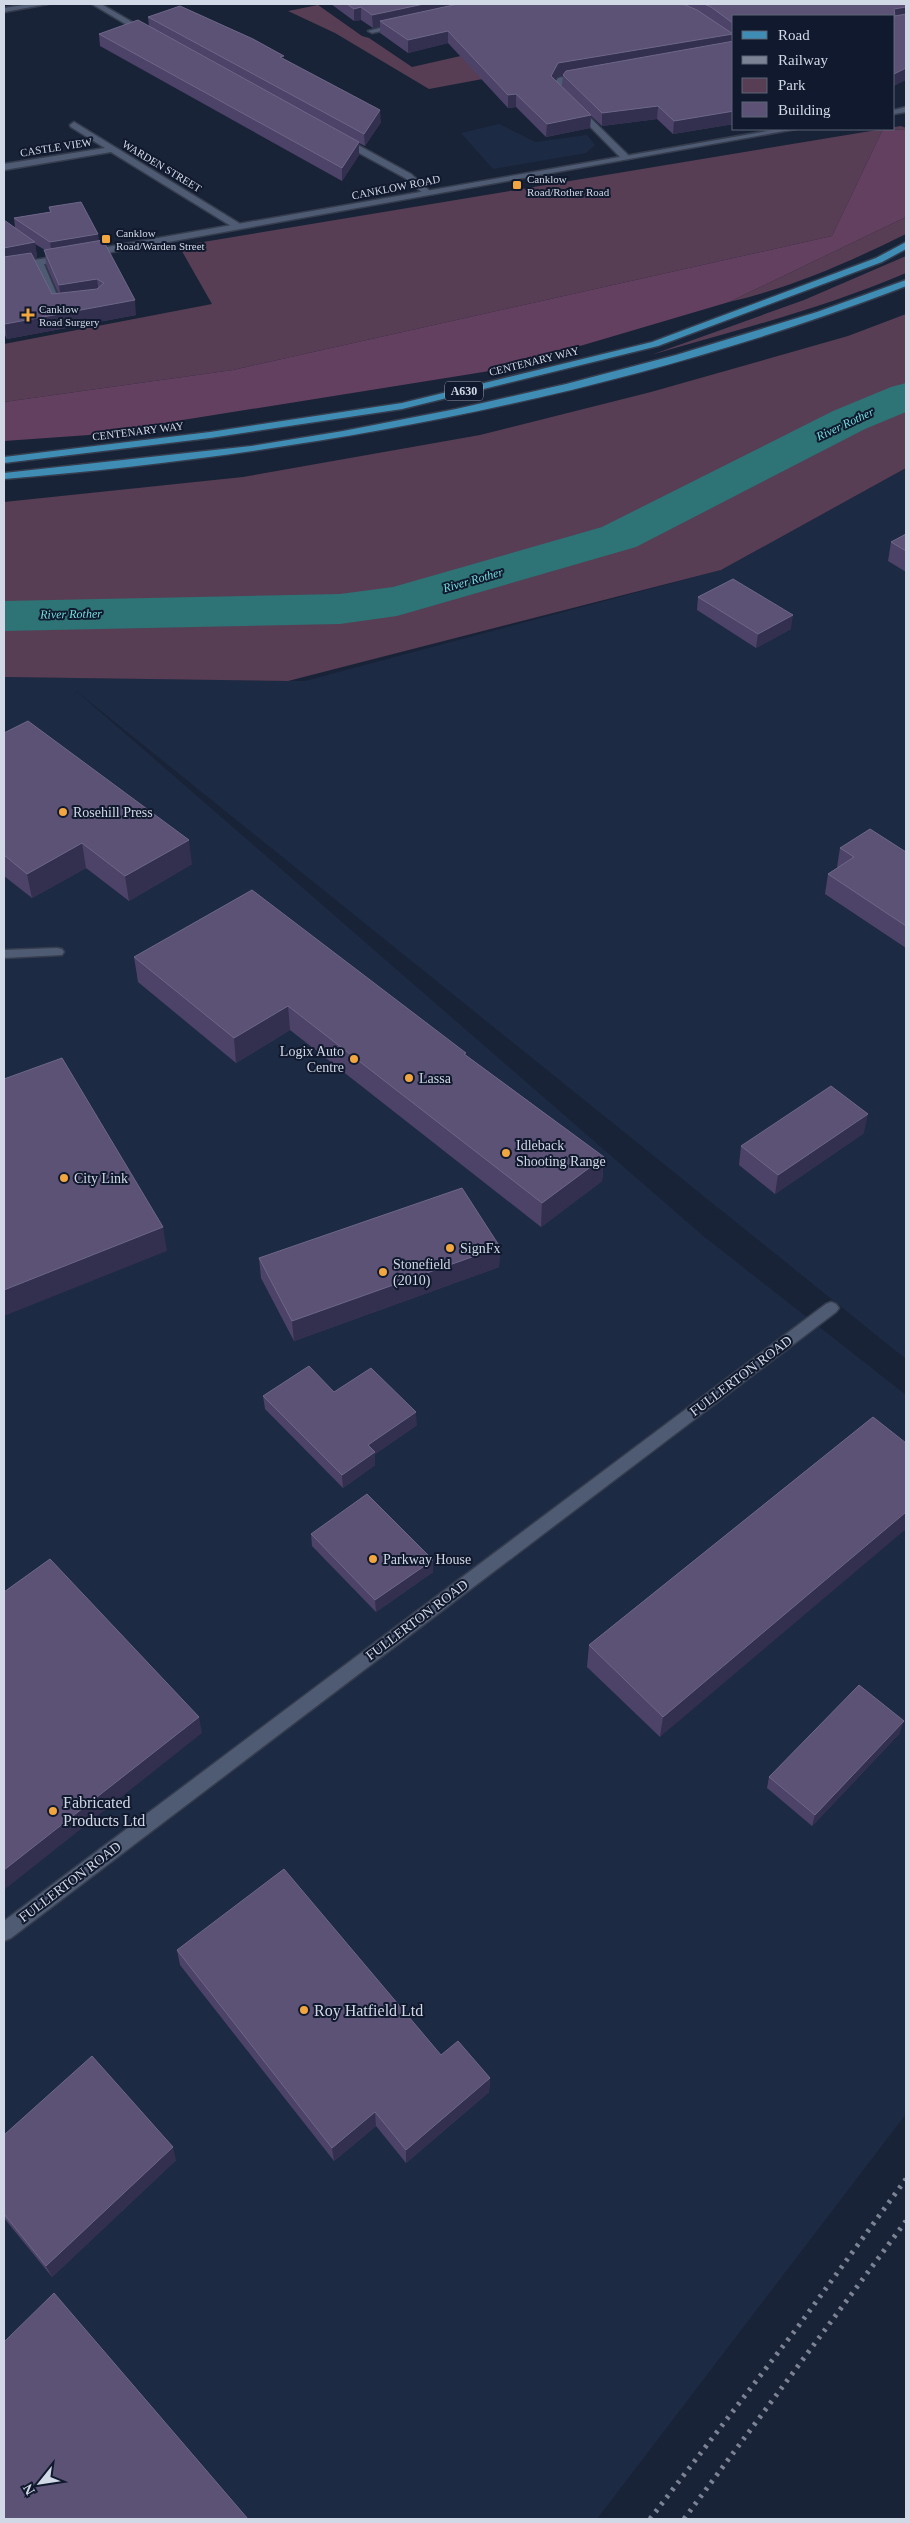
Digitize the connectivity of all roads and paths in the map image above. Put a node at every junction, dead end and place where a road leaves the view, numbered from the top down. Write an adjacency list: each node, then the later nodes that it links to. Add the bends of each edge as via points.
1 (44, 4): 3 (street)
2 (96, 4): 6 (street)
3 (4, 10)
4 (410, 22): 5 (street)
5 (372, 31)
6 (154, 37)
7 (594, 73): 12 (street, via 561,80 556,88)
8 (74, 125): 11 (street, WARDEN STREET)
9 (786, 130): 12 (street, CANKLOW ROAD)
10 (332, 134): 14 (street, via 408,176)
11 (112, 149): 13 (street, CASTLE VIEW); 15 (street, WARDEN STREET)
12 (625, 157): 14 (street, CANKLOW ROAD)
13 (4, 167)
14 (427, 192): 15 (street, CANKLOW ROAD)
15 (239, 228): 18 (street, CANKLOW ROAD)
16 (906, 246): 23 (main road, CENTENARY WAY / A630, via 879,260 655,344 402,406 210,435)
17 (34, 249): 18 (street)
18 (50, 260): 19 (street, CANKLOW ROAD)
19 (38, 262): 20 (street, CANKLOW ROAD); 22 (street, via 57,305)
20 (4, 268)
21 (906, 283): 24 (main road, A630, via 822,314 700,351 618,374 454,412 288,444)
22 (74, 303)
23 (4, 460)
24 (4, 476)
25 (57, 952): 26 (street)
26 (4, 954)
27 (831, 1308): 28 (street, FULLERTON ROAD)
28 (4, 1932)

